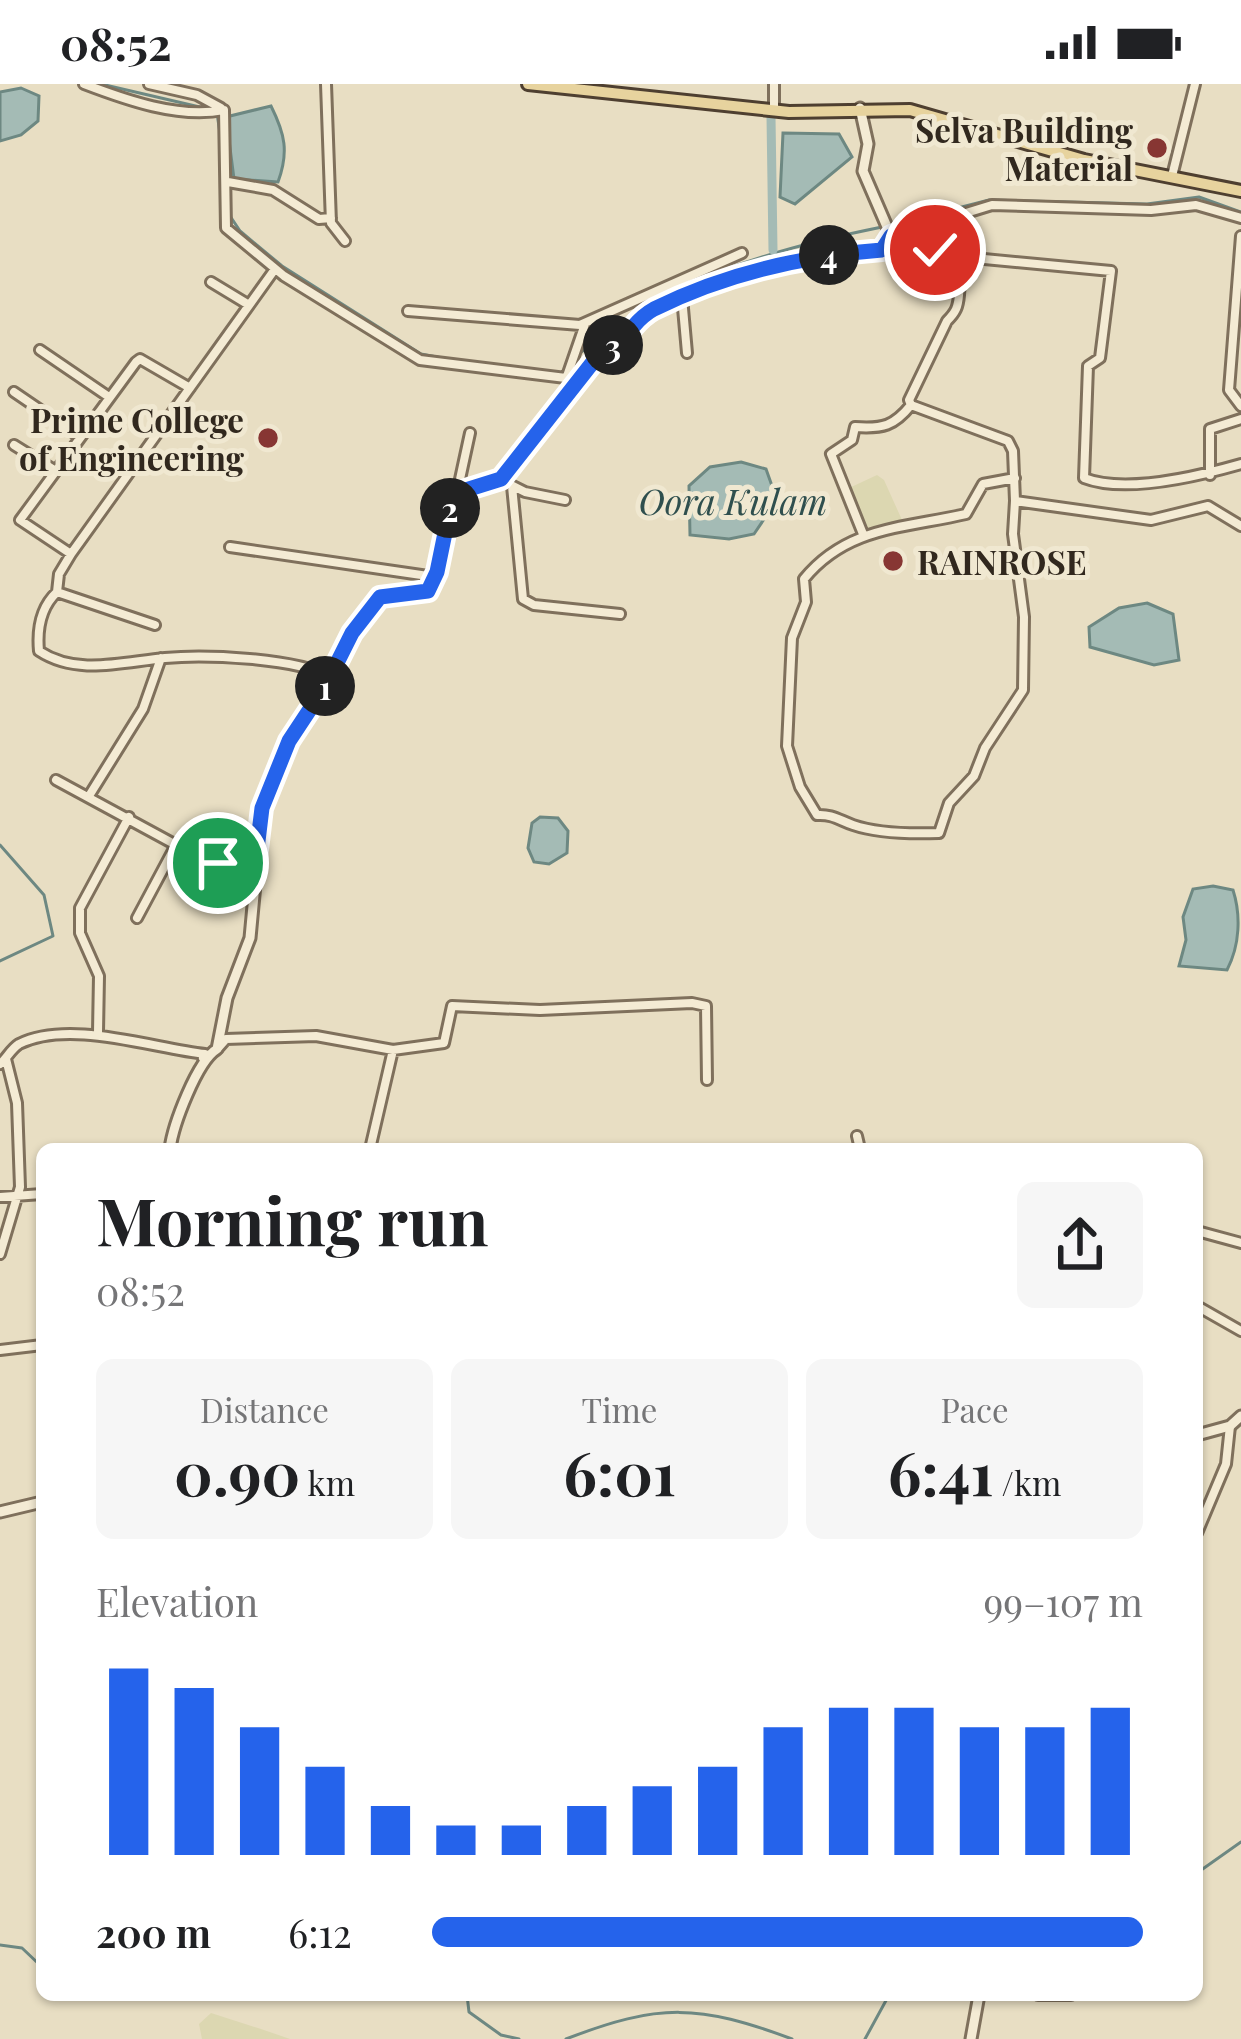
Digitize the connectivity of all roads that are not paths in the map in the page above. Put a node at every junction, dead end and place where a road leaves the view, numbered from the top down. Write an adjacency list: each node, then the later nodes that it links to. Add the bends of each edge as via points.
1 (84, 84): 9 (street, via 151,105)
2 (149, 84): 9 (street, via 197,95)
3 (326, 84): 14 (street)
4 (774, 84): 10 (street)
5 (1195, 84): 11 (street)
6 (536, 85): 7 (main road)
7 (585, 87): 10 (main road)
8 (860, 108): 10 (main road); 11 (main road, via 910,110); 17 (street, via 868,145 863,171)
9 (219, 110): 12 (street)
10 (774, 110)
11 (1172, 176): 13 (main road)
12 (228, 182): 14 (street, via 273,190); 21 (street, via 226,228)
13 (1241, 191)
14 (331, 218): 19 (street)
15 (1241, 218): 16 (street, via 1196,205 992,205)
16 (908, 231): 17 (street); 20 (street)
17 (891, 236): 22 (street, via 882,250)
18 (1241, 236): 36 (street, via 1228,390)
19 (345, 241)
20 (952, 256): 35 (street, via 960,265 958,306); 43 (street, via 1111,271 1100,358 1088,366 1084,478 1108,488)
21 (275, 269): 25 (street); 30 (street, via 419,361)
22 (728, 278): 24 (street); 27 (street, via 742,253)
23 (211, 282): 25 (street)
24 (682, 297): 29 (street); 31 (street, via 640,316 628,339 604,348)
25 (249, 305): 32 (street)
26 (408, 311): 27 (street)
27 (585, 324): 30 (street)
28 (40, 350): 34 (street)
29 (686, 353)
30 (566, 379): 31 (street)
31 (582, 380): 45 (street)
32 (190, 388): 34 (street, via 140,359); 52 (street)
33 (14, 392): 39 (street)
34 (109, 398): 39 (street)
35 (911, 405): 44 (street, via 1008,441); 50 (street, via 893,424 855,427 852,440 832,450 829,460)
36 (1241, 406)
37 (1241, 418): 43 (street, via 1210,429)
38 (470, 433): 46 (street)
39 (80, 437): 42 (street)
40 (14, 446): 42 (street)
41 (1241, 464): 43 (street)
42 (54, 470): 52 (street, via 20,520)
43 (1210, 475)
44 (1015, 478): 48 (street); 50 (street, via 983,484 966,514)
45 (507, 483): 46 (street); 47 (street); 55 (street, via 524,599)
46 (457, 493): 53 (street)
47 (565, 500)
48 (1016, 501): 49 (street, via 1151,520 1208,506); 50 (street, via 1023,690 950,803 940,833 906,835 817,815 787,746 804,580 821,559)
49 (1241, 526)
50 (863, 534)
51 (230, 547): 53 (street)
52 (71, 554): 54 (street)
53 (435, 577): 58 (street, via 428,591 380,597)
54 (57, 592): 56 (street); 57 (street, via 45,603 39,651 55,661 113,668)
55 (620, 614)
56 (155, 625)
57 (161, 658): 58 (street, via 231,657); 60 (street, via 143,709)
58 (330, 676): 63 (street, via 289,741 262,808)
59 (56, 780): 60 (street)
60 (89, 796): 61 (street)
61 (129, 818): 62 (street); 65 (street, via 80,908 80,933 99,976)
62 (176, 844): 63 (street); 64 (street)
63 (254, 874): 66 (street, via 250,938)
64 (136, 918)
65 (98, 1032): 68 (street); 69 (street, via 17,1045)
66 (217, 1049): 67 (street, via 226,1039 316,1036); 68 (street)
67 (393, 1050): 72 (street, via 444,1043 452,1006 692,1003 706,1006 709,1016); 75 (street)
68 (203, 1058): 74 (street)
69 (3, 1062): 71 (street)
70 (0, 1077): 71 (street)
71 (12, 1080): 78 (street)
72 (706, 1080)
73 (857, 1136): 76 (street)
74 (171, 1143)
75 (371, 1143)
76 (859, 1143)
77 (36, 1194): 78 (street)
78 (17, 1196): 79 (street); 82 (street)
79 (0, 1197)
80 (1203, 1233): 81 (street)
81 (1241, 1243)
82 (0, 1254)
83 (1203, 1309): 84 (street)
84 (1241, 1331)
85 (36, 1346): 86 (street)
86 (0, 1350)
87 (1241, 1416): 88 (street)
88 (1230, 1426): 89 (street); 92 (street, via 1226,1464)
89 (1203, 1433)
90 (36, 1503): 91 (street)
91 (0, 1512)
92 (1203, 1519)
93 (978, 2001): 94 (street)
94 (971, 2039)

